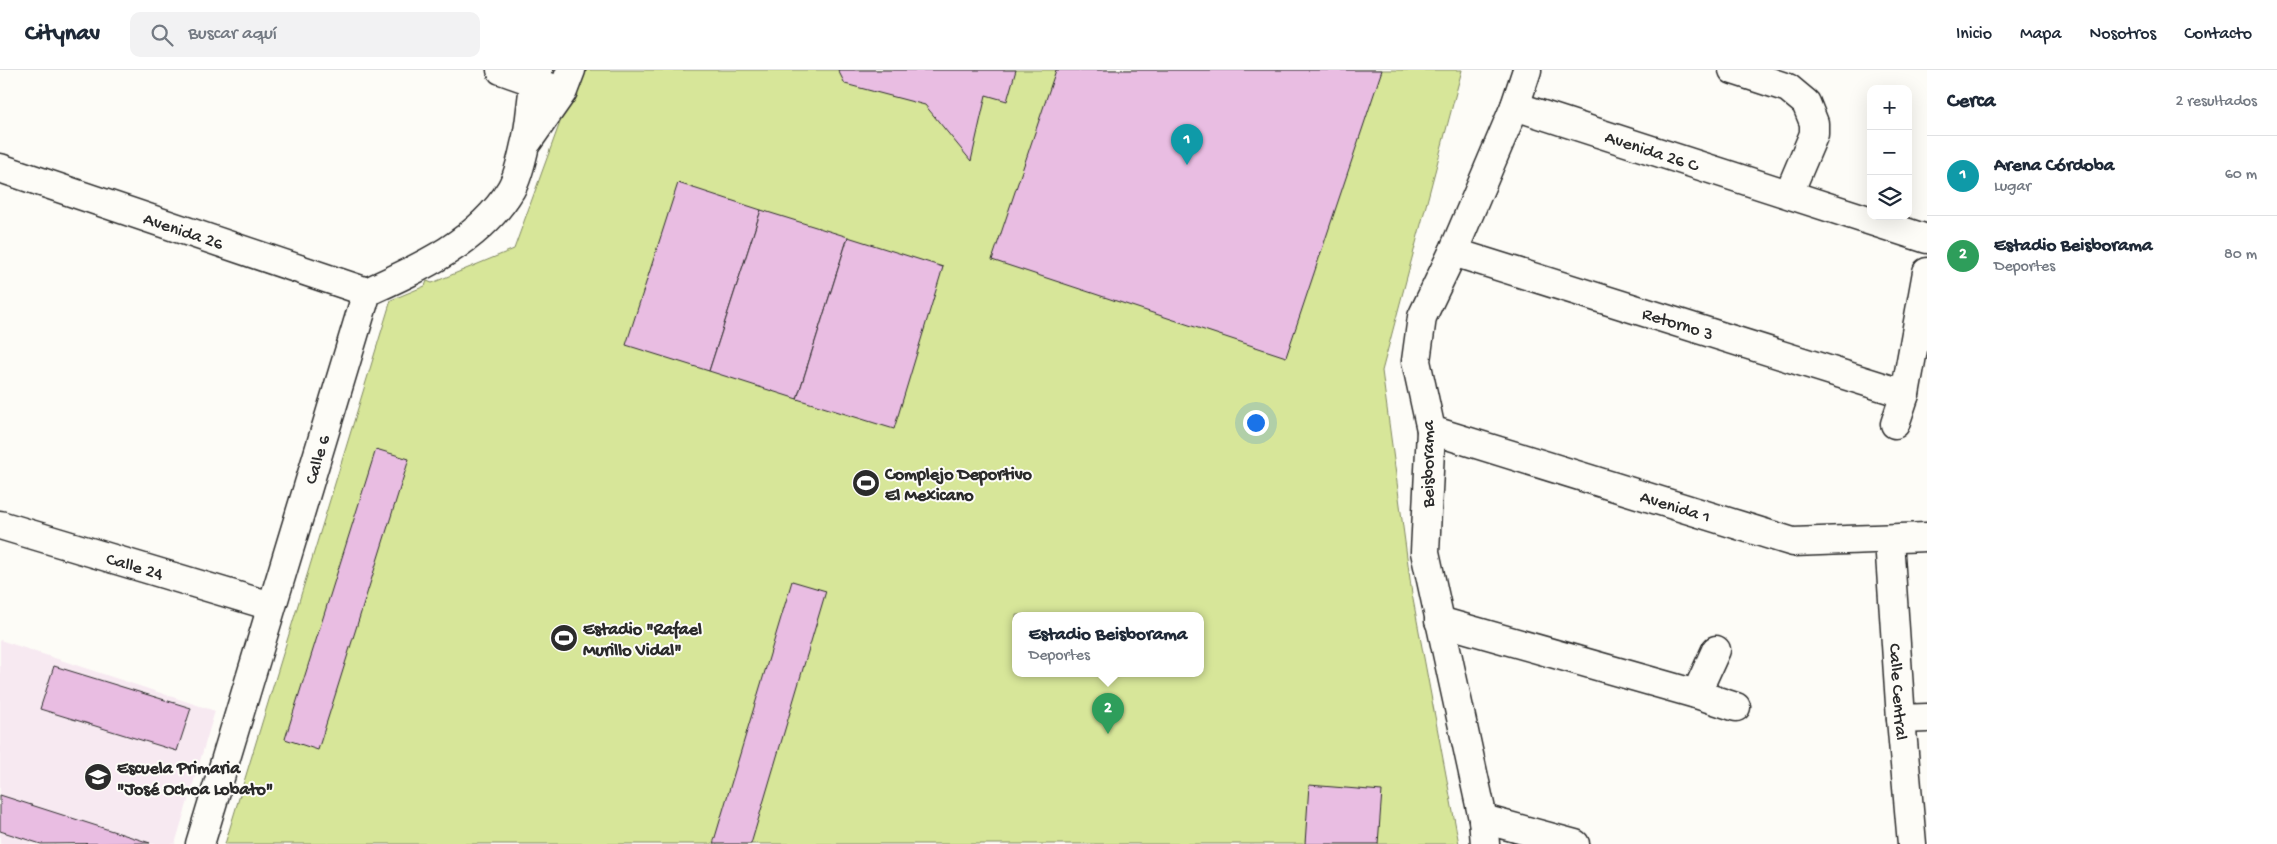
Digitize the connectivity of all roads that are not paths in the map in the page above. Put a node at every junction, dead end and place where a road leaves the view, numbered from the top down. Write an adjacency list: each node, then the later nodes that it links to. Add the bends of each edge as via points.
1 (501, 70): 4 (street)
2 (1527, 70): 6 (street, Beisborama)
3 (1733, 70): 9 (street, via 1788,88 1806,102 1814,123 1814,134)
4 (536, 76): 5 (street); 7 (street)
5 (567, 81): 7 (street)
6 (1515, 106): 9 (street, Avenida 26 C); 11 (street, Beisborama)
7 (526, 144): 13 (street, via 511,188 489,217 432,260)
8 (0, 168): 13 (street, Avenida 26)
9 (1790, 193): 10 (street, Avenida 26 C)
10 (1927, 238)
11 (1453, 252): 14 (street, Retorno 3); 16 (street, Beisborama, via 1422,317 1416,361)
12 (1927, 272): 14 (street)
13 (367, 292): 20 (street, Calle 6)
14 (1904, 394): 15 (street)
15 (1894, 424)
16 (1431, 430): 19 (street, Avenida 1, via 1793,542); 21 (street, Beisborama, via 1424,552)
17 (0, 525): 20 (street, Calle 24)
18 (1927, 537): 19 (street, Avenida 1)
19 (1889, 540): 25 (street, Calle Central)
20 (271, 606): 27 (street, Calle 6)
21 (1439, 621): 23 (street); 26 (street, Beisborama)
22 (1716, 650): 23 (street)
23 (1696, 694): 24 (street)
24 (1736, 707)
25 (1914, 719): 29 (street, Calle Central)
26 (1484, 831): 28 (street)
27 (200, 844)
28 (1575, 844)
29 (1912, 844)

